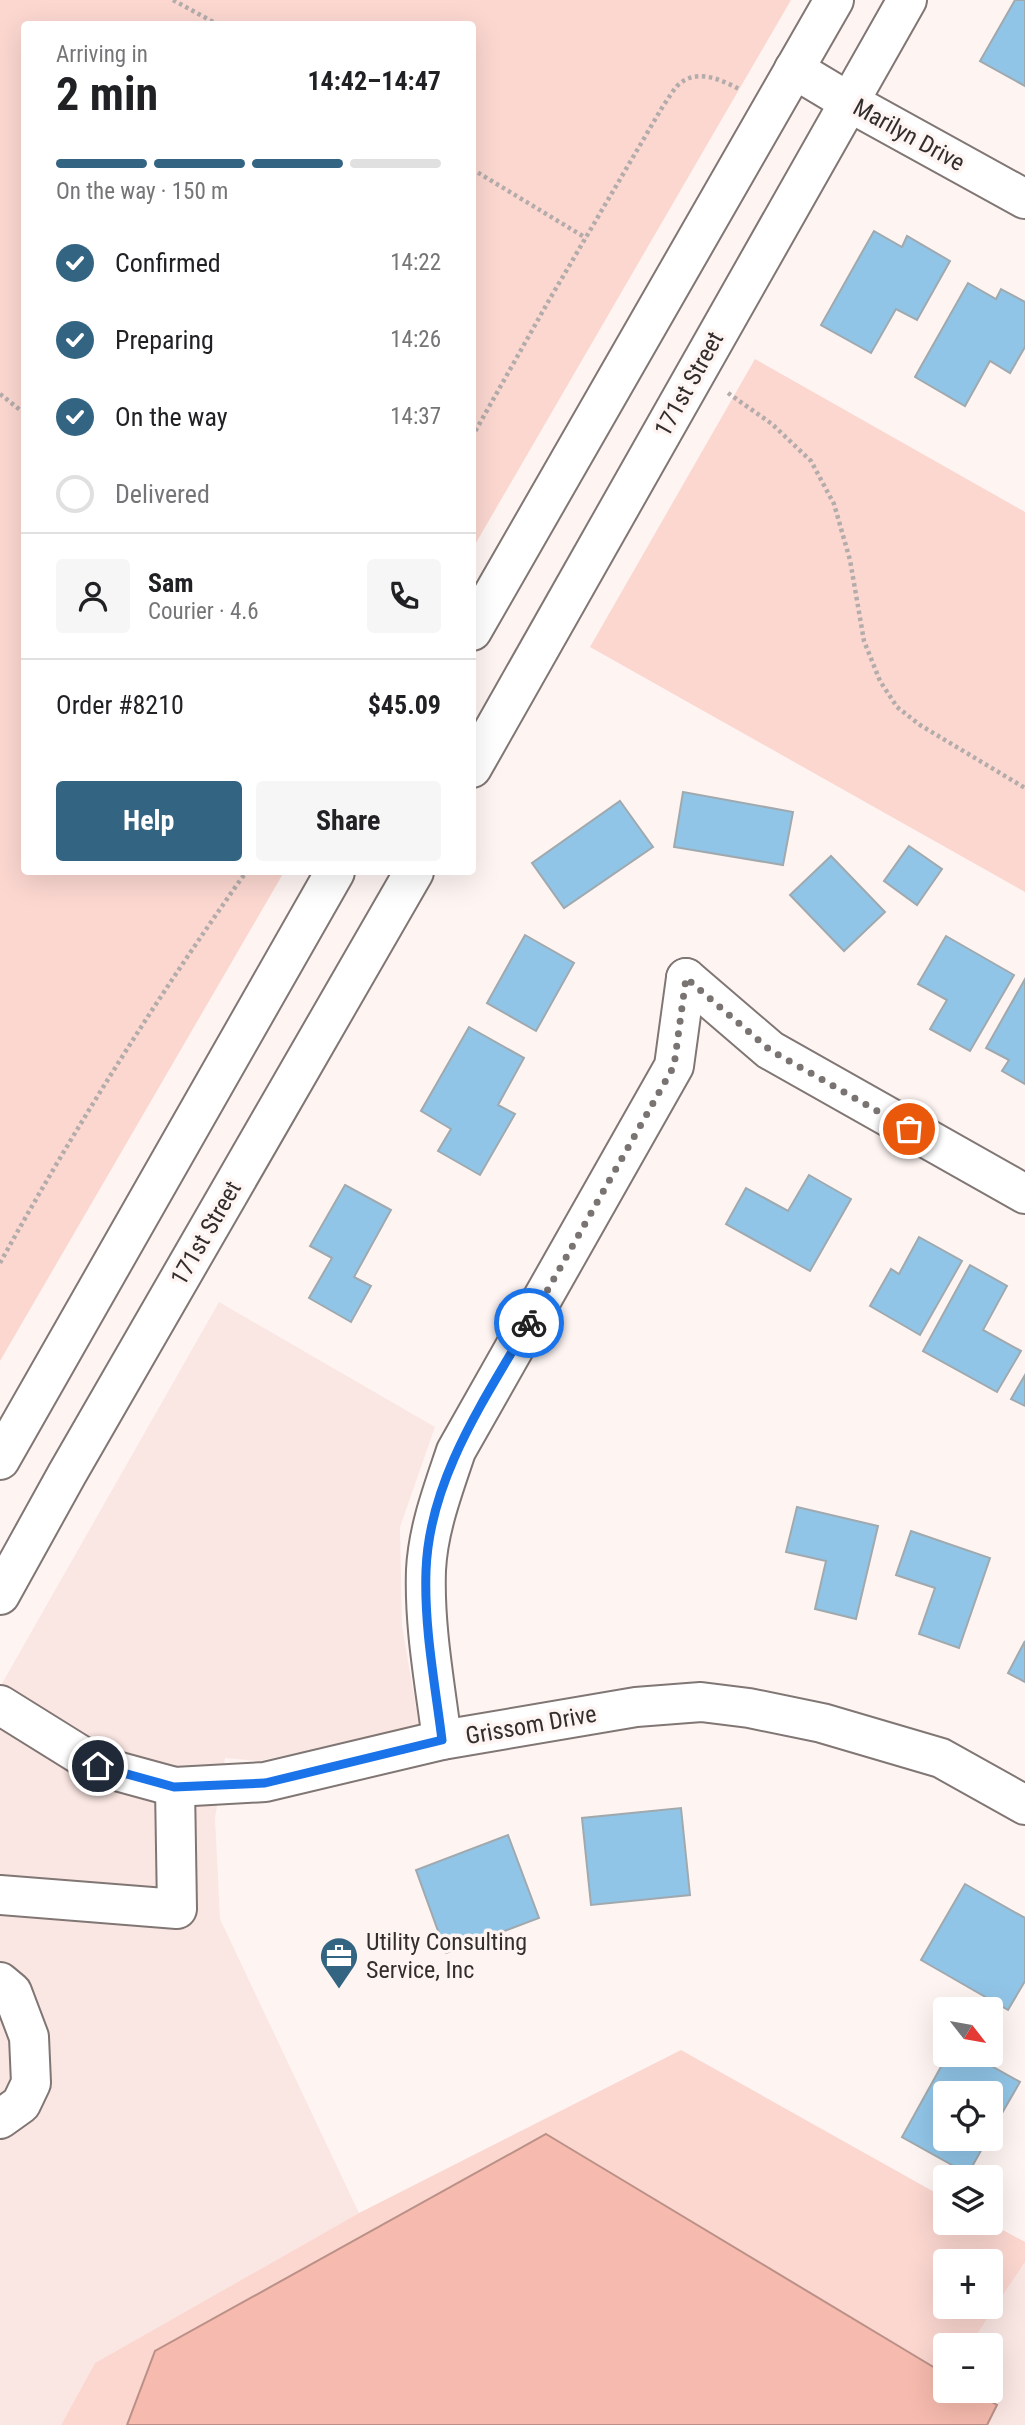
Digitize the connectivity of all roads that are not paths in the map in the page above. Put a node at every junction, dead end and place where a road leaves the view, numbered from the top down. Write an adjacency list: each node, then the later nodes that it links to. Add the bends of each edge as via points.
1 (834, 0): 3 (street)
2 (907, 0): 4 (street, 171st Street)
3 (794, 69): 4 (street, Marilyn Drive); 6 (street)
4 (849, 102): 5 (street, Marilyn Drive); 7 (street, 171st Street)
5 (1025, 200)
6 (476, 624)
7 (476, 761)
8 (333, 875): 11 (street)
9 (412, 875): 12 (street, 171st Street)
10 (1025, 1194): 14 (street, via 770,1050 686,978 674,1066 456,1451 442,1491 426,1569)
11 (0, 1460)
12 (0, 1595)
13 (0, 1704): 15 (street, Grissom Drive, via 98,1766)
14 (442, 1740): 15 (street, Grissom Drive, via 265,1783); 16 (street, Grissom Drive, via 636,1707 701,1702 822,1723 941,1758)
15 (174, 1787): 17 (street, via 177,1909)
16 (1025, 1805)
17 (0, 1895)
18 (0, 1982): 19 (street, via 12,1992 29,2037 31,2083 21,2104)
19 (0, 2119)

